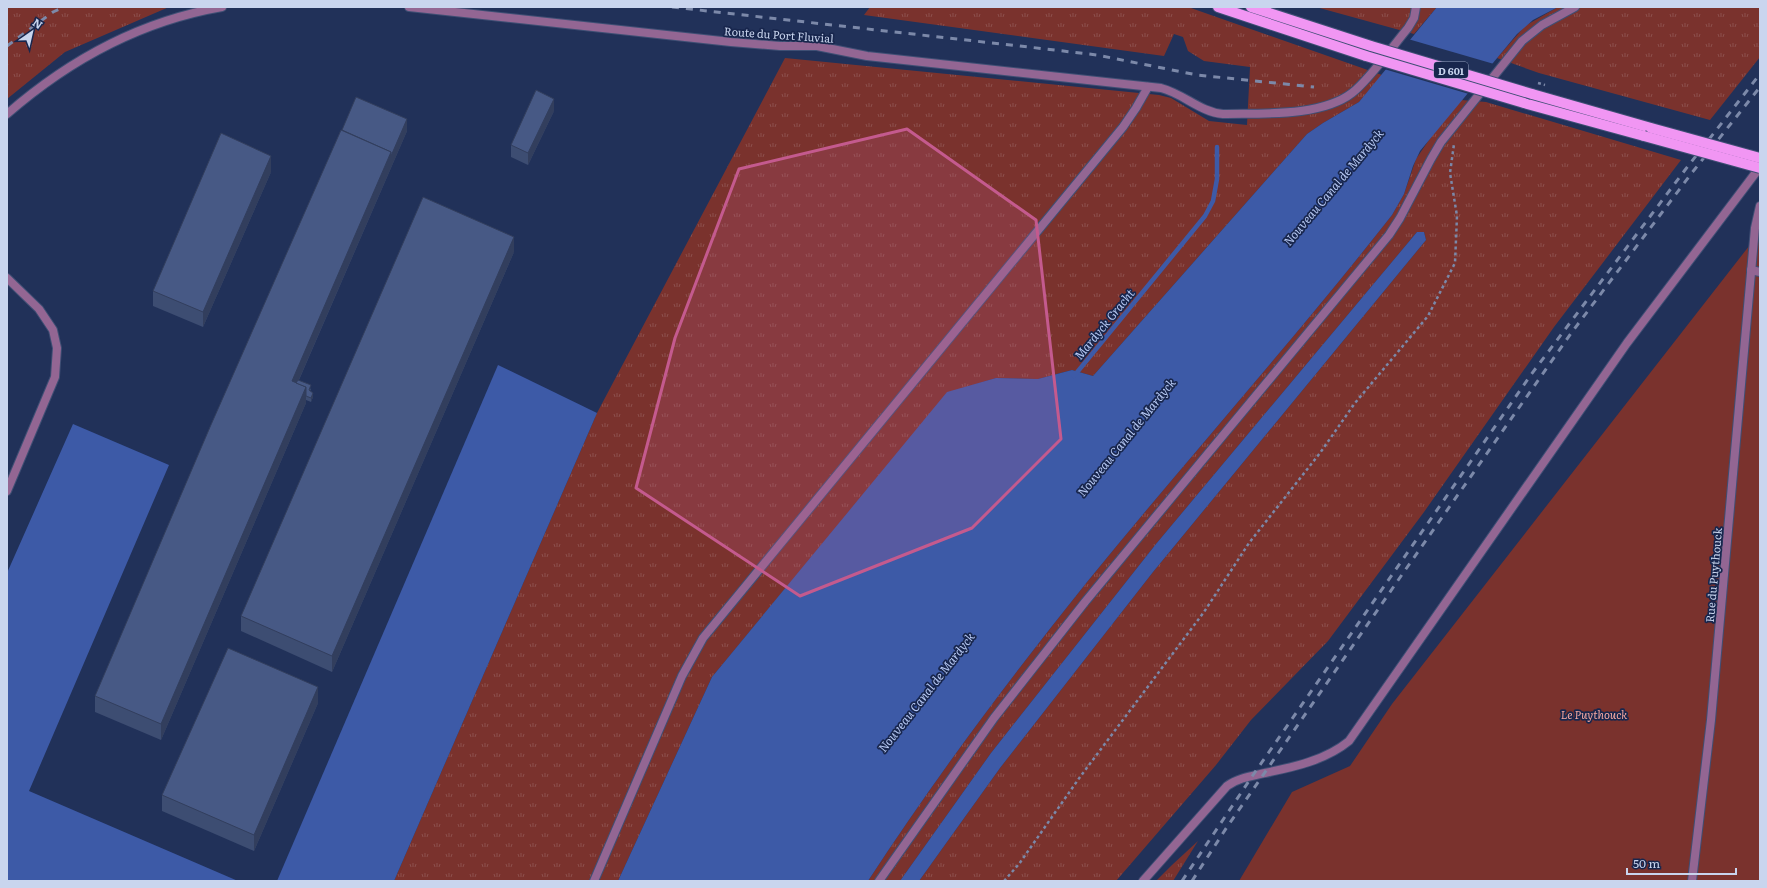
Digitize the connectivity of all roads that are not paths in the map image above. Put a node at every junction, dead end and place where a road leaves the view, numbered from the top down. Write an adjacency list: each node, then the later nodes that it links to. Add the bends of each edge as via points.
1 (222, 7): 8 (street, via 162,22 111,43 48,80)
2 (409, 7): 7 (street, Route du Port Fluvial, via 746,44 826,47 867,56)
3 (1218, 7): 10 (main road, D 601, bridge, via 1366,56 1524,103)
4 (1250, 7): 9 (main road, D 601, bridge, via 1532,94)
5 (1416, 7): 7 (street, Route du Port Fluvial, via 1414,18 1408,28 1359,87 1345,98 1326,107 1296,111 1216,113 1204,110 1168,90)
6 (1575, 7): 17 (street, via 1527,36 1457,122 1436,150 1400,218 1388,235 1088,598 994,718)
7 (1148, 87): 16 (street, via 1118,133 702,638 682,676)
8 (7, 114)
9 (1760, 158)
10 (1760, 168): 18 (street, via 1627,343 1348,741 1320,758 1241,778 1227,786)
11 (1760, 206): 12 (street, Rue du Puythouck)
12 (1751, 270): 13 (street); 19 (street, Rue du Puythouck, via 1710,726)
13 (1760, 272)
14 (7, 278): 15 (street, via 40,309 53,330 57,348 55,377)
15 (7, 491)
16 (594, 881)
17 (880, 881)
18 (1143, 881)
19 (1692, 881)

